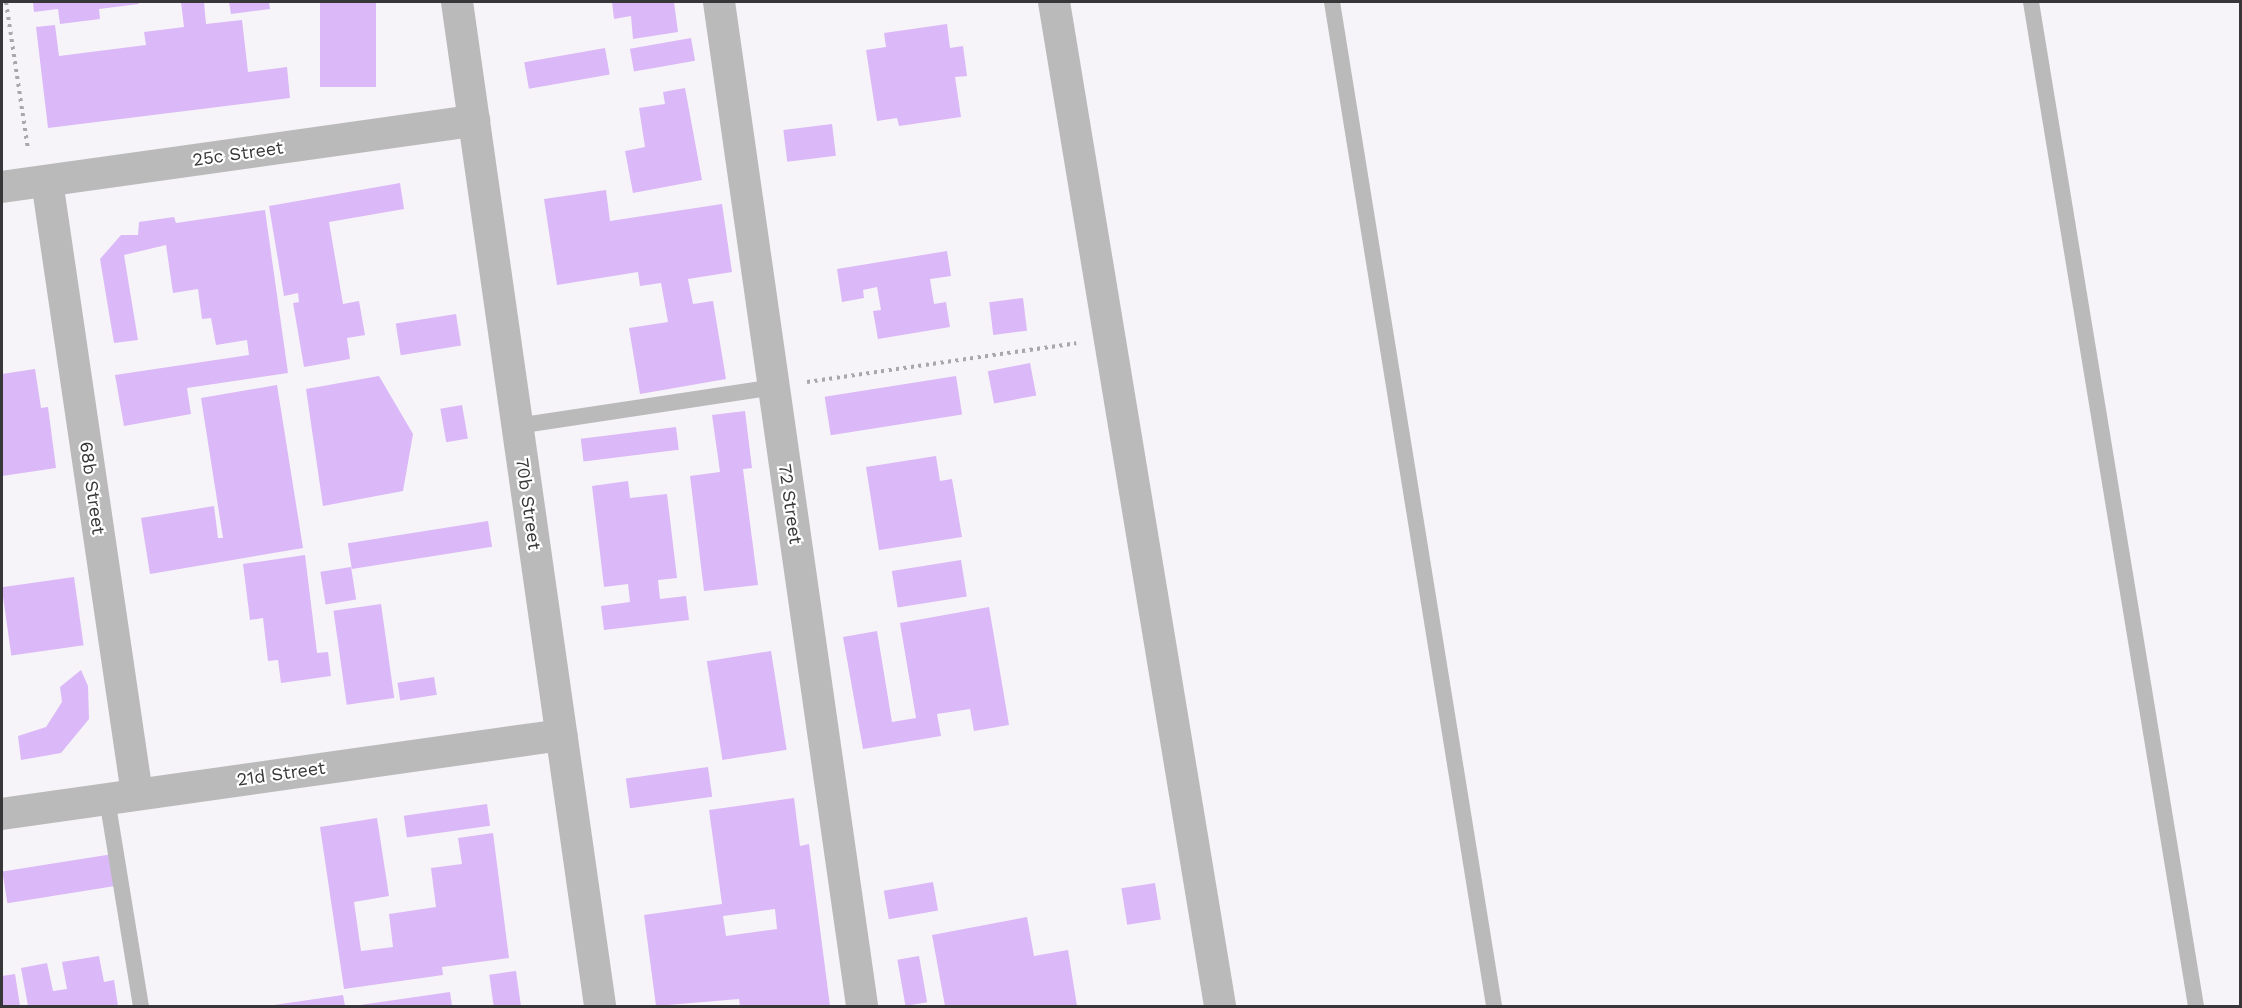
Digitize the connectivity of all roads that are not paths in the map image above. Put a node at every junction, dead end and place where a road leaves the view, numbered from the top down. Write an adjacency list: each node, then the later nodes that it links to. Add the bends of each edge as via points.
1 (457, 2): 6 (street, 70b Street)
2 (719, 2): 9 (street, 72 Street)
3 (1054, 2): 18 (street)
4 (1332, 2): 19 (lane)
5 (2031, 2): 20 (lane)
6 (474, 122): 7 (street, 25c Street); 10 (street, 70b Street)
7 (40, 182): 8 (street, 25c Street); 12 (street, 68b Street)
8 (2, 187)
9 (774, 387): 10 (lane); 17 (street, 72 Street)
10 (517, 426): 11 (street, 70b Street)
11 (561, 735): 12 (street, 21d Street); 16 (street, 70b Street)
12 (137, 794): 13 (street, 21d Street)
13 (106, 799): 14 (street, 21d Street); 15 (lane)
14 (2, 813)
15 (141, 1006)
16 (600, 1006)
17 (862, 1006)
18 (1220, 1006)
19 (1494, 1006)
20 (2196, 1006)

